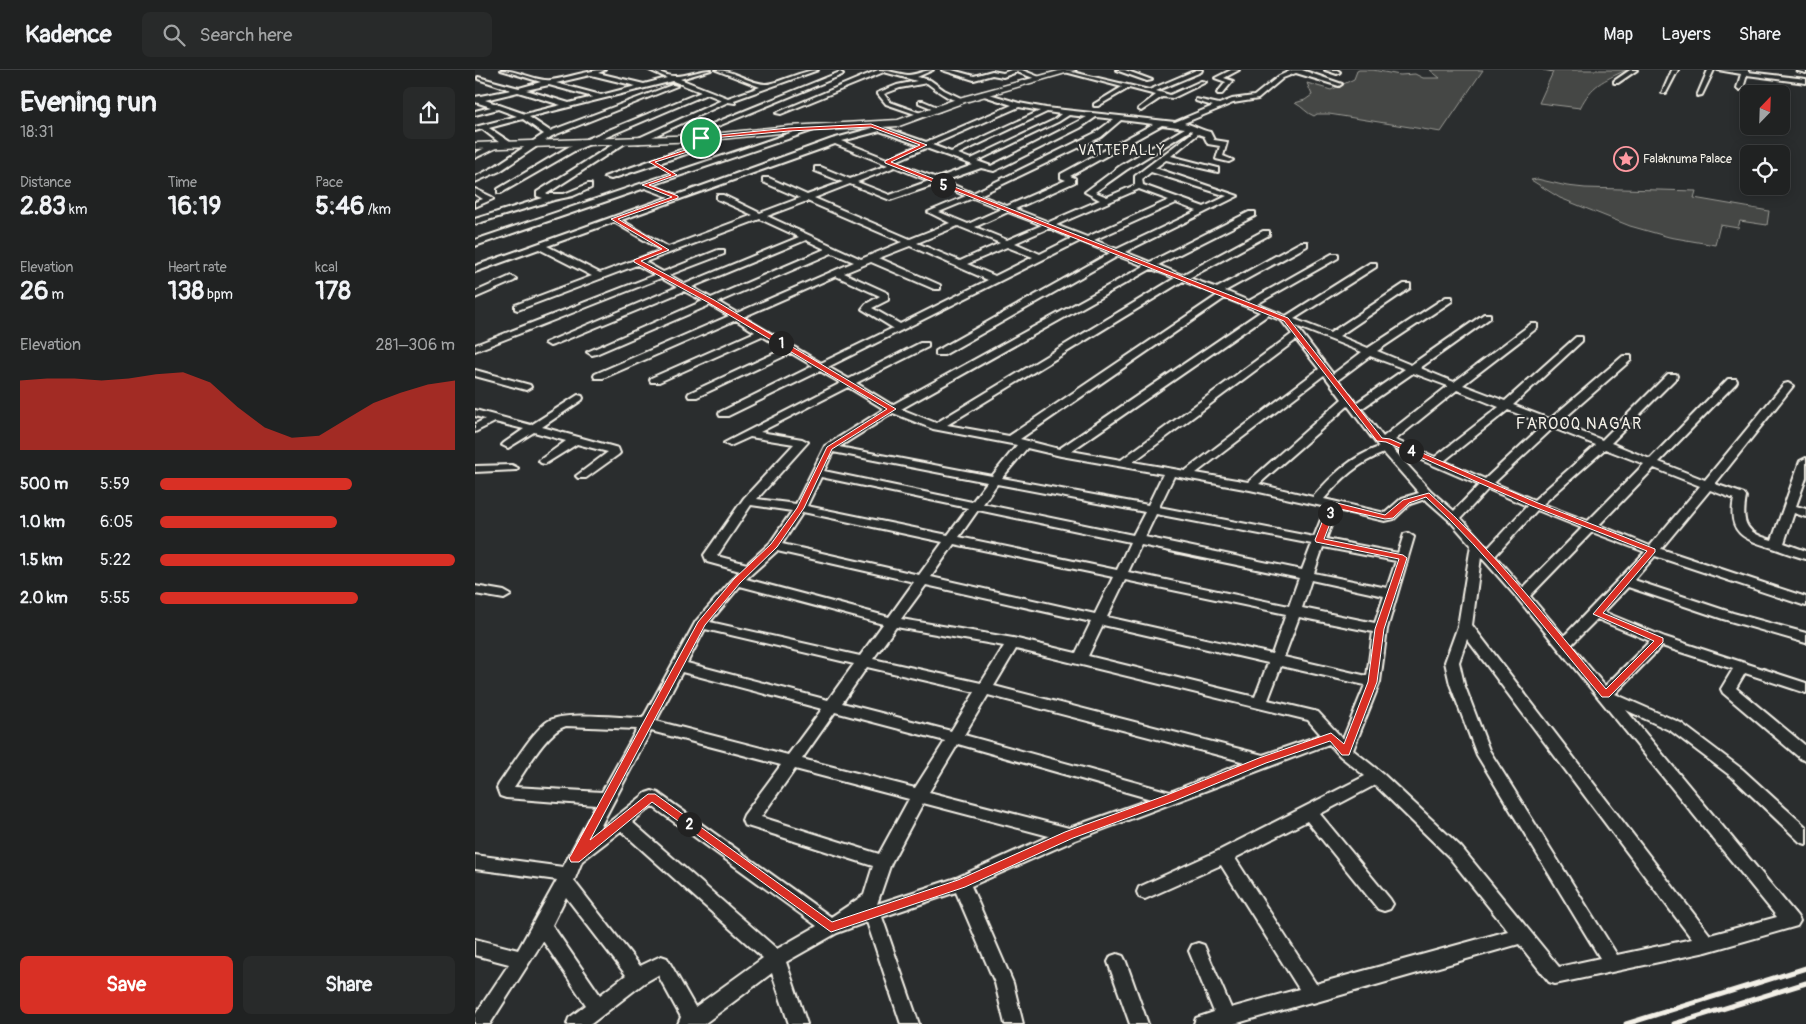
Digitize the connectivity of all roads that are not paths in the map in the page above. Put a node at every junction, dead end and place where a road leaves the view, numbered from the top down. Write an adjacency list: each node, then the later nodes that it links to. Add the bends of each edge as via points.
1 (504, 70): 34 (street); 42 (street)
2 (578, 70): 28 (street)
3 (602, 70): 28 (street)
4 (652, 70): 37 (street)
5 (708, 70): 37 (street)
6 (719, 70): 50 (street)
7 (815, 70): 50 (street, via 792,74)
8 (822, 70): 30 (street)
9 (884, 70): 32 (street); 35 (street)
10 (930, 70): 32 (street)
11 (945, 70): 12 (street, via 972,78)
12 (1020, 70): 36 (street)
13 (1119, 70): 38 (street)
14 (1197, 70): 29 (street); 53 (street)
15 (1237, 70): 33 (street)
16 (1328, 70): 26 (street)
17 (1634, 70): 44 (street)
18 (1675, 70): 54 (street)
19 (1711, 70): 57 (street)
20 (1721, 70): 27 (street)
21 (1793, 70): 39 (street)
22 (1800, 70): 25 (street)
23 (1070, 71): 36 (street); 49 (street)
24 (1297, 71): 46 (street); 69 (street, via 1281,77 1256,98)
25 (1806, 71)
26 (1337, 72)
27 (1745, 72): 39 (street); 47 (street)
28 (592, 73): 42 (street); 48 (street)
29 (1207, 73)
30 (840, 74): 35 (street); 71 (street)
31 (1214, 75): 33 (street)
32 (910, 77): 40 (street)
33 (1222, 77): 55 (street, via 1218,78 1230,81)
34 (477, 78): 51 (street)
35 (865, 78): 78 (street)
36 (1039, 78): 56 (street)
37 (673, 80): 45 (street); 48 (street)
38 (1149, 80)
39 (1792, 80): 41 (street)
40 (928, 81): 62 (street); 79 (street, via 880,93 888,103)
41 (1806, 81)
42 (553, 82): 51 (street); 59 (street)
43 (1203, 82): 58 (street, via 1171,97)
44 (1616, 82)
45 (683, 83): 52 (street); 77 (street)
46 (1339, 84)
47 (1741, 85)
48 (645, 86): 59 (street)
49 (1128, 86): 53 (street); 67 (street)
50 (766, 87): 61 (street)
51 (519, 90): 60 (street); 77 (street)
52 (708, 91): 61 (street); 94 (street)
53 (1149, 92): 58 (street)
54 (1664, 92)
55 (1220, 93)
56 (983, 94): 62 (street); 66 (street)
57 (1699, 94)
58 (1160, 95): 74 (street)
59 (602, 97): 77 (street)
60 (476, 99): 70 (street)
61 (728, 100): 65 (street); 92 (street)
62 (962, 100): 72 (street)
63 (1198, 100): 69 (street)
64 (921, 102): 72 (street)
65 (737, 103)
66 (1019, 105): 73 (street); 98 (street)
67 (1096, 105)
68 (747, 106): 71 (street)
69 (1219, 106): 84 (street)
70 (497, 107): 75 (street); 80 (street)
71 (756, 109): 91 (street)
72 (939, 109): 79 (street)
73 (1046, 110): 76 (street); 100 (street)
74 (1141, 110)
75 (475, 112)
76 (1067, 112): 81 (street); 105 (street, via 1055,121)
77 (568, 113): 80 (street); 89 (street)
78 (779, 113)
79 (923, 115): 85 (street)
80 (523, 116): 86 (street); 89 (street)
81 (1093, 116): 82 (street); 107 (street, via 991,169)
82 (1119, 118): 83 (street); 126 (street, via 1098,135)
83 (1161, 122): 84 (street); 119 (street, via 1064,176)
84 (1176, 124): 88 (street)
85 (876, 126): 87 (street); 93 (street); 98 (street)
86 (479, 128): 97 (street)
87 (811, 128): 90 (street); 113 (street)
88 (1195, 129): 102 (street); 103 (street, via 1207,134 1211,142 1224,144 1219,157); 119 (street, via 1123,168)
89 (549, 134): 96 (street)
90 (701, 138): 91 (street); 104 (street, via 692,149)
91 (679, 139): 92 (street)
92 (636, 140): 95 (street)
93 (835, 141): 106 (street); 127 (street)
94 (587, 142): 95 (street); 96 (street); 124 (street)
95 (623, 142): 128 (street, via 540,194)
96 (535, 143): 97 (street); 115 (street)
97 (503, 144): 99 (street); 101 (street)
98 (924, 145): 100 (street); 106 (street)
99 (475, 146)
100 (950, 155): 105 (street)
101 (475, 156)
102 (1165, 157): 110 (street); 111 (street)
103 (1229, 160)
104 (651, 162): 108 (street); 114 (street)
105 (970, 162): 107 (street)
106 (890, 164): 117 (street); 118 (street)
107 (981, 165): 118 (street)
108 (659, 166)
109 (818, 168): 117 (street)
110 (1149, 169): 122 (street, via 1138,178); 134 (street, via 1234,196)
111 (1215, 170)
112 (667, 171): 113 (street)
113 (675, 175): 120 (street)
114 (608, 176)
115 (475, 180)
116 (766, 180): 129 (street)
117 (851, 181): 118 (street, via 891,198); 129 (street)
118 (935, 181): 126 (street)
119 (1084, 184): 130 (street, via 1089,192); 133 (street)
120 (645, 185): 127 (street); 146 (street)
121 (588, 186): 128 (street, via 568,196)
122 (1139, 186): 130 (street); 131 (street)
123 (475, 191): 132 (street, via 489,199)
124 (501, 191)
125 (720, 196): 136 (street)
126 (972, 196): 133 (street); 139 (street, via 932,212)
127 (677, 197): 137 (street)
128 (553, 198): 138 (street)
129 (805, 198): 136 (street); 149 (street)
130 (1106, 200): 140 (street)
131 (1175, 200): 134 (street); 145 (street)
132 (475, 204)
133 (1008, 210): 140 (street); 141 (street)
134 (1203, 210): 155 (street)
135 (1252, 214): 163 (street)
136 (760, 215): 144 (street); 152 (street)
137 (614, 219): 151 (street); 152 (street)
138 (475, 222)
139 (957, 223): 141 (street); 149 (street)
140 (1049, 226): 145 (street); 148 (street)
141 (968, 227): 148 (street)
142 (1266, 233): 168 (street)
143 (475, 235): 146 (street)
144 (806, 238): 153 (street); 173 (street)
145 (1082, 239): 155 (street); 157 (street)
146 (484, 240): 147 (street)
147 (475, 243)
148 (1008, 243): 157 (street); 161 (street)
149 (910, 244): 158 (street); 161 (street)
150 (1304, 244): 174 (street)
151 (540, 246): 164 (street); 167 (street)
152 (667, 250): 159 (street)
153 (831, 250): 160 (street); 177 (street)
154 (721, 252): 166 (street)
155 (1116, 253): 163 (street); 196 (street)
156 (1335, 256): 178 (street)
157 (1040, 257): 170 (street)
158 (873, 259): 160 (street); 172 (street)
159 (636, 261): 166 (street); 167 (street)
160 (862, 263): 165 (street)
161 (958, 265): 170 (street)
162 (1373, 265): 183 (street)
163 (1150, 266): 168 (street); 214 (street)
164 (475, 269)
165 (836, 273): 182 (street); 185 (street, via 885,295 867,309)
166 (659, 274): 173 (street); 192 (street)
167 (599, 276): 179 (street)
168 (1181, 278): 174 (street); 219 (street)
169 (511, 279): 175 (street)
170 (996, 280): 185 (street)
171 (1407, 286): 188 (street)
172 (937, 287)
173 (685, 288): 177 (street); 190 (street)
174 (1221, 294): 178 (street); 224 (street)
175 (475, 295)
176 (1449, 299): 195 (street)
177 (711, 302): 182 (street); 194 (street)
178 (1249, 305): 180 (street)
179 (518, 306)
180 (1266, 312): 183 (street); 230 (street)
181 (1487, 316): 199 (street)
182 (738, 317): 186 (street); 202 (street)
183 (1286, 320): 187 (street); 188 (street)
184 (1534, 326): 207 (street)
185 (900, 328): 198 (street)
186 (763, 332): 193 (street); 204 (street)
187 (1298, 334): 201 (street); 234 (street)
188 (1331, 337): 195 (street)
189 (1579, 339): 213 (street)
190 (551, 343)
191 (924, 345): 206 (street)
192 (475, 348)
193 (792, 349): 198 (street); 210 (street)
194 (592, 352)
195 (1369, 352): 199 (street); 201 (street)
196 (940, 353)
197 (1627, 358): 218 (street)
198 (821, 366): 206 (street); 216 (street)
199 (1411, 368): 207 (street); 212 (street)
200 (475, 373): 209 (street)
201 (1329, 374): 212 (street); 240 (street)
202 (599, 376)
203 (1672, 376): 227 (street)
204 (655, 380)
205 (1732, 381): 235 (street)
206 (850, 382): 214 (street); 222 (street)
207 (1455, 386): 213 (street); 226 (street)
208 (1788, 386): 245 (street)
209 (526, 387)
210 (693, 395)
211 (578, 398): 220 (street)
212 (1352, 404): 226 (street); 246 (street)
213 (1507, 406): 218 (street); 233 (street)
214 (892, 409): 219 (street); 229 (street)
215 (475, 413): 217 (street)
216 (724, 414)
217 (494, 418): 220 (street); 221 (street)
218 (1550, 423): 227 (street); 243 (street)
219 (937, 427): 224 (street)
220 (533, 428): 223 (street); 228 (street)
221 (475, 429)
222 (751, 434): 225 (street); 249 (street, via 802,442)
223 (576, 439): 231 (street); 241 (street, via 614,450)
224 (1018, 442): 230 (street); 242 (street)
225 (730, 443)
226 (1384, 443): 233 (street); 247 (street); 248 (street, via 1340,473)
227 (1603, 444): 235 (street); 250 (street)
228 (508, 445)
229 (829, 448): 239 (street); 242 (street)
230 (1061, 453): 234 (street)
231 (545, 461)
232 (1806, 461): 244 (street)
233 (1436, 462): 243 (street)
234 (1124, 463): 238 (street)
235 (1653, 464): 245 (street); 258 (street)
236 (512, 468): 237 (street)
237 (475, 469)
238 (1170, 472): 240 (street); 255 (street)
239 (818, 474): 252 (street); 253 (street)
240 (1189, 474): 246 (street)
241 (582, 476)
242 (994, 480): 252 (street); 255 (street)
243 (1486, 483): 250 (street); 257 (street)
244 (1803, 484): 254 (street)
245 (1707, 485): 264 (street, via 1740,496 1737,519 1743,530 1752,538); 266 (street)
246 (1250, 486): 248 (street)
247 (1427, 494): 251 (street, via 1406,501 1385,517); 257 (street)
248 (1317, 500): 251 (street)
249 (748, 501): 253 (street); 270 (street, via 710,555 711,559)
250 (1535, 504): 258 (street); 268 (street)
251 (1333, 505): 262 (street)
252 (975, 506): 260 (street); 261 (street)
253 (800, 508): 260 (street); 265 (street)
254 (1790, 508): 256 (street); 264 (street)
255 (1151, 510): 261 (street); 262 (street)
256 (1806, 513)
257 (1453, 518): 263 (street)
258 (1593, 526): 266 (street); 279 (street)
259 (1408, 537): 269 (street)
260 (951, 539): 271 (street); 273 (street)
261 (1137, 540): 271 (street); 272 (street)
262 (1319, 540): 269 (street); 272 (street)
263 (1477, 544): 268 (street); 286 (street)
264 (1777, 545): 267 (street)
265 (774, 546): 270 (street); 273 (street)
266 (1653, 550): 275 (street); 280 (street)
267 (1806, 555)
268 (1488, 556): 279 (street)
269 (1403, 558): 277 (street)
270 (749, 569): 274 (street)
271 (1120, 575): 281 (street); 283 (street)
272 (1305, 575): 277 (street); 281 (street)
273 (923, 579): 283 (street); 284 (street)
274 (737, 581): 284 (street); 285 (street)
275 (1624, 581): 282 (street); 288 (street)
276 (475, 590): 278 (street)
277 (1391, 593): 287 (street)
278 (504, 595)
279 (1523, 596): 291 (street)
280 (1806, 602)
281 (1295, 612): 287 (street); 293 (street)
282 (1597, 614): 289 (street); 291 (street)
283 (1098, 620): 292 (street); 293 (street)
284 (892, 622): 290 (street); 294 (street)
285 (701, 624): 294 (street); 295 (street)
286 (1465, 626): 330 (street); 336 (street, via 1452,662 1482,751)
287 (1380, 629): 297 (street)
288 (1806, 638)
289 (1660, 640): 296 (street); 300 (street)
290 (1013, 643): 292 (street); 299 (street)
291 (1563, 645): 300 (street)
292 (1080, 659): 301 (street)
293 (1277, 660): 297 (street); 301 (street)
294 (863, 662): 299 (street); 302 (street)
295 (679, 666): 302 (street); 303 (street)
296 (1741, 667): 298 (street); 307 (street, via 1728,689)
297 (1373, 682): 306 (street)
298 (1806, 688)
299 (985, 689): 305 (street); 308 (street)
300 (1605, 695): 317 (street, via 1676,727 1737,773); 330 (street, via 1791,920)
301 (1260, 703): 304 (street, via 1313,716)
302 (832, 706): 305 (street); 309 (street)
303 (646, 724): 309 (street); 313 (street); 313 (street, via 554,724 505,788 511,793)
304 (1331, 737): 306 (street); 308 (street)
305 (955, 738): 311 (street); 312 (street)
306 (1345, 752): 310 (street)
307 (1806, 755)
308 (1263, 760): 312 (street)
309 (791, 762): 311 (street); 321 (street, via 750,820)
310 (1377, 777): 314 (street); 329 (street, via 1455,852)
311 (919, 796): 316 (street); 321 (street)
312 (1171, 798): 316 (street)
313 (607, 799): 319 (street)
314 (1309, 812): 318 (street); 325 (street)
315 (621, 821): 319 (street); 328 (street, via 652,797); 334 (street)
316 (1069, 835): 323 (street)
317 (1806, 836)
318 (1224, 856): 324 (street); 338 (street)
319 (575, 858): 322 (street)
320 (475, 862): 322 (street)
321 (883, 862): 328 (street, via 871,899)
322 (567, 879): 327 (street); 337 (street)
323 (961, 883): 326 (street); 346 (street, via 1004,983)
324 (1145, 892)
325 (1385, 904)
326 (872, 913): 328 (street); 345 (street)
327 (542, 925): 333 (street); 339 (street)
328 (831, 927): 334 (street)
329 (1523, 935): 336 (street, via 1555,976); 338 (street)
330 (1706, 944): 336 (street)
331 (475, 947): 333 (street)
332 (1198, 951): 340 (street)
333 (521, 959): 342 (street)
334 (776, 959): 341 (street); 344 (street)
335 (1117, 962): 347 (street)
336 (1613, 964)
337 (638, 976): 339 (street); 341 (street, via 661,964)
338 (1313, 995): 340 (street)
339 (598, 1007): 343 (street)
340 (1226, 1018): 348 (street)
341 (692, 1022)
342 (480, 1024)
343 (576, 1024)
344 (798, 1024)
345 (910, 1024)
346 (1014, 1024)
347 (1139, 1024)
348 (1203, 1024)

